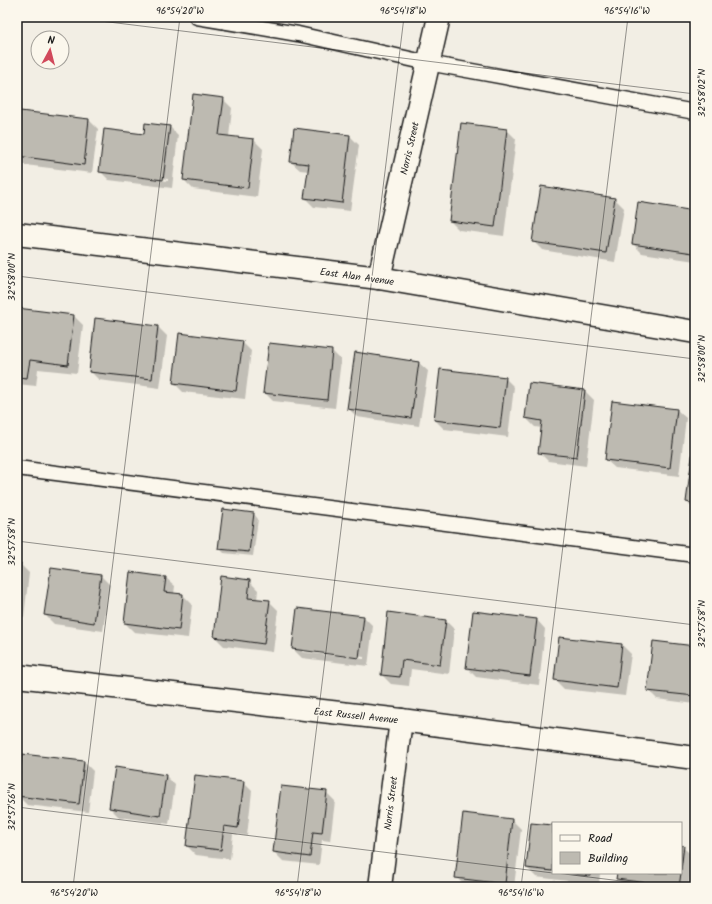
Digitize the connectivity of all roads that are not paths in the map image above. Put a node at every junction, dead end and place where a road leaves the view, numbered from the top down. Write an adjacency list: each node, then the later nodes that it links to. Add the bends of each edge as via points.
1 (197, 17): 3 (lane, via 298,34)
2 (439, 17): 3 (street, Norris Street)
3 (428, 63): 4 (lane); 6 (street, Norris Street)
4 (695, 112)
5 (17, 234): 6 (street, East Alan Avenue)
6 (379, 278): 7 (street, East Alan Avenue)
7 (695, 332)
8 (17, 468): 9 (lane)
9 (695, 554)
10 (17, 676): 11 (street, East Russell Avenue)
11 (401, 720): 12 (street, East Russell Avenue); 13 (street, Norris Street)
12 (695, 758)
13 (380, 887)

